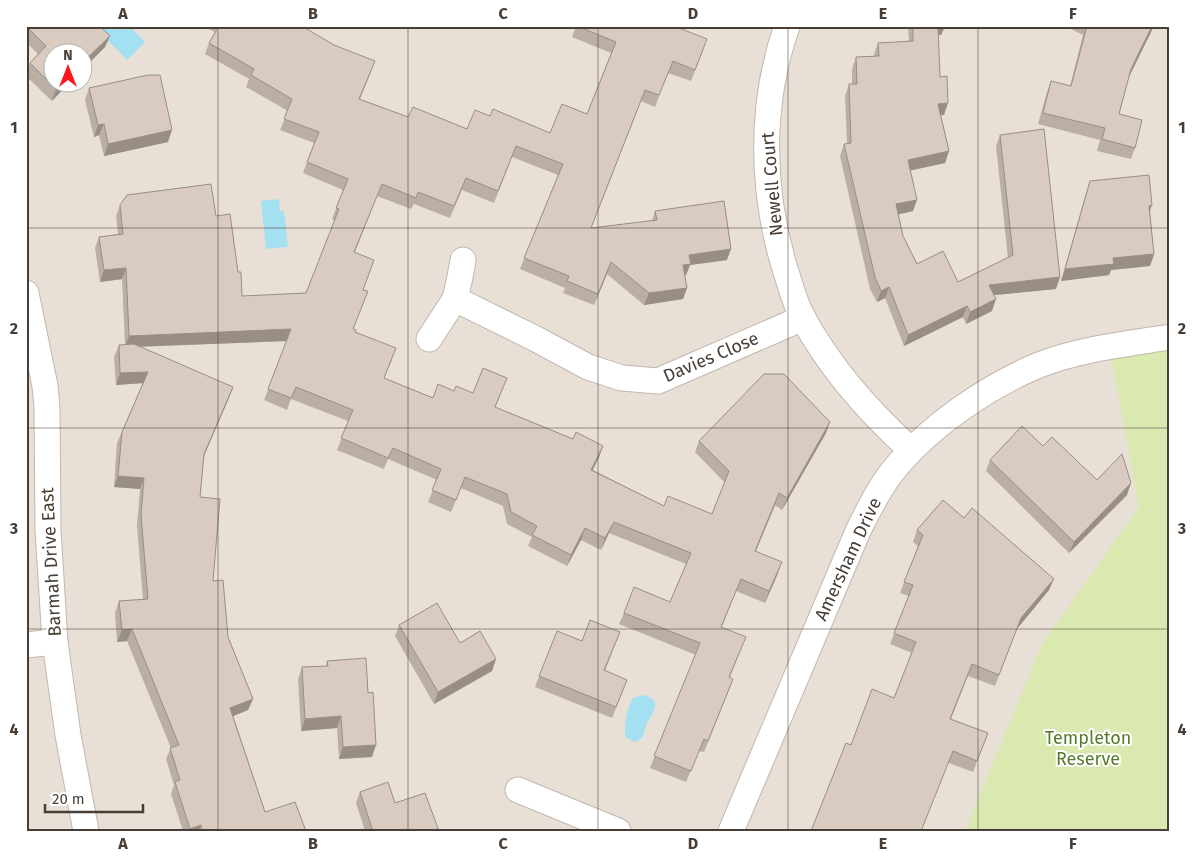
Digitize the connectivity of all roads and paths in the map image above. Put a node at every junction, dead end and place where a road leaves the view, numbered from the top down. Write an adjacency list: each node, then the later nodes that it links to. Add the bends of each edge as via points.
1 (787, 26): 5 (street, Newell Court, via 772,86 766,151 772,217)
2 (462, 260): 4 (street)
3 (26, 293): 9 (street, Barmah Drive East, via 47,407 49,556)
4 (455, 299): 5 (street, Davies Close, via 588,367 622,378 658,381); 7 (street)
5 (802, 318): 8 (street, Newell Court, via 852,391)
6 (1170, 337): 8 (street, Amersham Drive, via 1109,346 1041,365 1012,378 956,412)
7 (429, 339)
8 (911, 450): 14 (street, Amersham Drive, via 886,481 858,531)
9 (55, 642): 10 (street); 12 (street, Barmah Drive East, via 69,744)
10 (26, 645)
11 (518, 790): 13 (street)
12 (86, 831)
13 (618, 831)
14 (731, 831)

